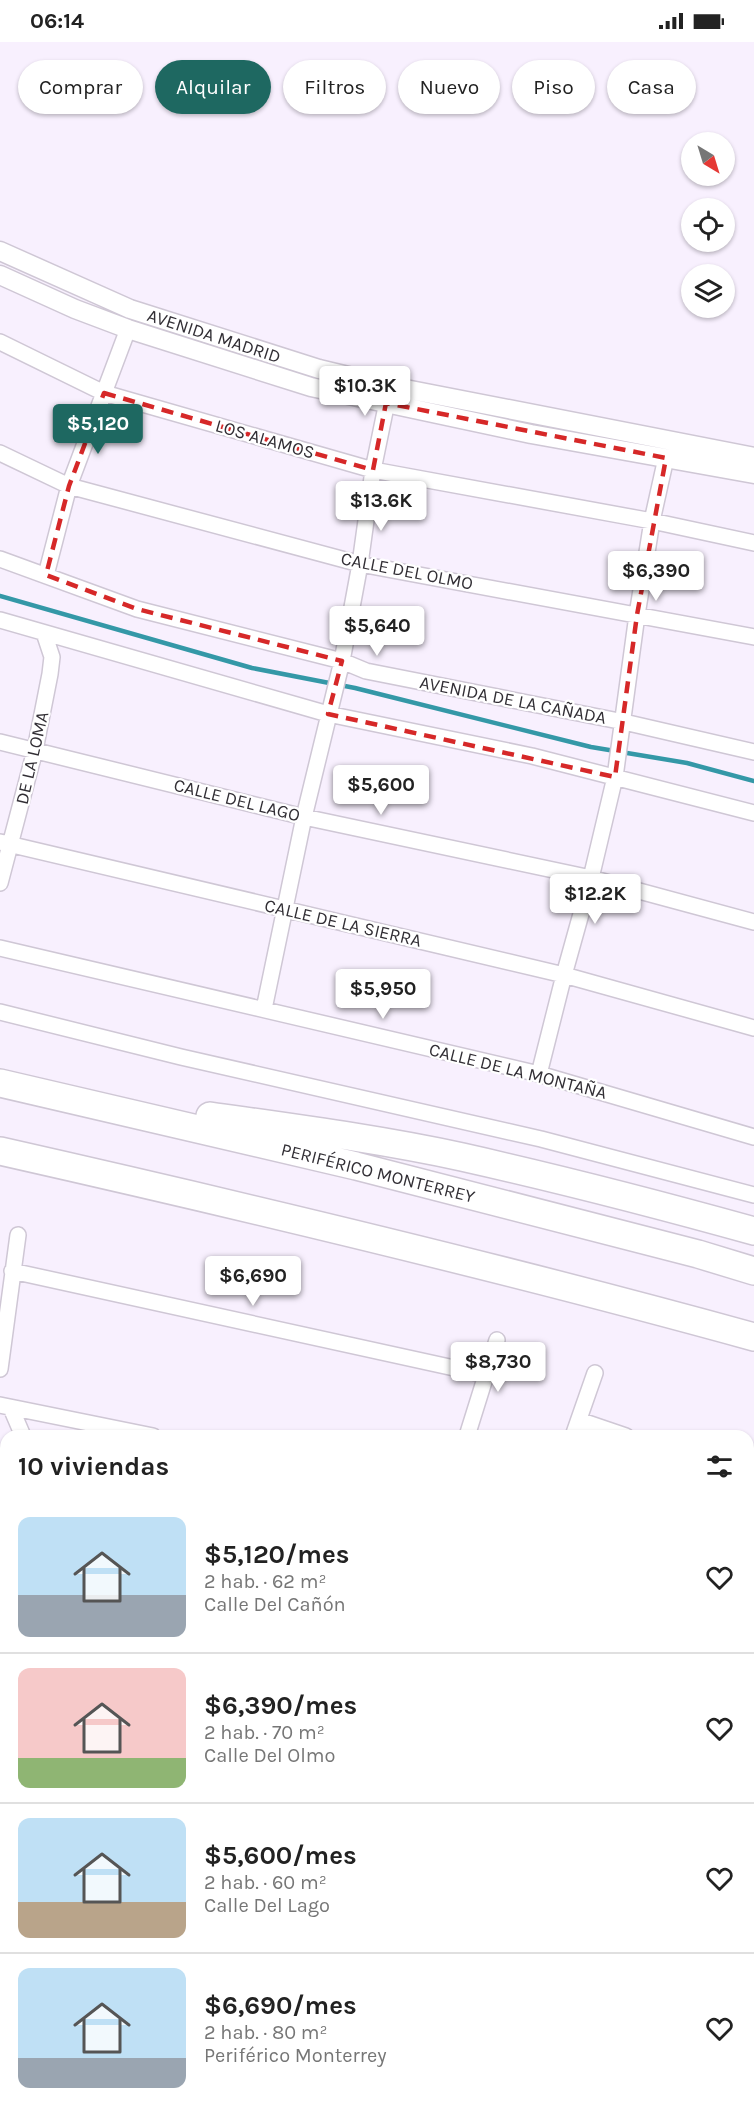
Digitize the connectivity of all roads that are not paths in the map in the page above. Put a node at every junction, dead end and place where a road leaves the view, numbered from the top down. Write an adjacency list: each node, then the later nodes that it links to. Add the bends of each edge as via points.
1 (0, 251): 6 (street, AVENIDA MADRID, via 130,309)
2 (0, 275): 3 (street, AVENIDA MADRID)
3 (128, 329): 5 (street); 6 (street, AVENIDA MADRID, via 311,387)
4 (0, 342): 5 (street, LOS ALAMOS)
5 (104, 393): 10 (street, LOS ALAMOS); 12 (street)
6 (388, 394): 8 (street, AVENIDA MADRID); 9 (street, AVENIDA MADRID, via 531,434); 10 (street)
7 (0, 453): 12 (street, CALLE DEL OLMO)
8 (754, 457)
9 (666, 458): 11 (street, AVENIDA MADRID); 13 (street)
10 (373, 470): 13 (street, LOS ALAMOS); 16 (street)
11 (754, 474)
12 (69, 486): 16 (street, CALLE DEL OLMO); 17 (street)
13 (652, 521): 14 (street, LOS ALAMOS); 18 (street)
14 (754, 543)
15 (0, 559): 17 (street, AVENIDA DE LA CAÑADA)
16 (360, 564): 18 (street, CALLE DEL OLMO); 22 (street)
17 (46, 575): 22 (street, AVENIDA DE LA CAÑADA, via 109,600)
18 (637, 615): 21 (street, CALLE DEL OLMO); 24 (street)
19 (0, 620): 20 (street)
20 (44, 633): 23 (street); 26 (street, DE LA LOMA, via 52,657)
21 (754, 638)
22 (341, 666): 23 (street); 24 (street, AVENIDA DE LA CAÑADA)
23 (330, 709): 28 (street); 30 (street)
24 (624, 722): 27 (street, AVENIDA DE LA CAÑADA); 28 (street)
25 (0, 742): 26 (street, CALLE DEL LAGO)
26 (35, 750): 30 (street, CALLE DEL LAGO); 31 (street, DE LA LOMA)
27 (754, 752)
28 (616, 772): 29 (street); 32 (street)
29 (754, 813)
30 (304, 817): 32 (street, CALLE DEL LAGO); 34 (street)
31 (6, 843): 33 (street, DE LA LOMA); 34 (street, CALLE DE LA SIERRA)
32 (591, 878): 35 (street, CALLE DEL LAGO); 37 (street)
33 (0, 883)
34 (284, 909): 37 (street, CALLE DE LA SIERRA); 38 (street)
35 (754, 922)
36 (0, 948): 38 (street, CALLE DE LA MONTAÑA)
37 (564, 975): 40 (street, CALLE DE LA SIERRA); 41 (street)
38 (264, 1009): 41 (street, CALLE DE LA MONTAÑA)
39 (0, 1012): 46 (street, via 541,1139)
40 (754, 1028)
41 (540, 1074): 44 (street, CALLE DE LA MONTAÑA)
42 (0, 1083): 43 (highway, PERIFÉRICO MONTERREY)
43 (130, 1113): 47 (highway, via 170,1111 460,1157); 50 (highway, PERIFÉRICO MONTERREY, via 356,1166)
44 (754, 1137)
45 (0, 1151): 51 (highway, via 334,1228)
46 (754, 1195)
47 (754, 1231)
48 (18, 1235): 49 (street)
49 (12, 1271): 53 (street); 55 (street)
50 (754, 1271)
51 (754, 1337)
52 (497, 1340): 55 (street)
53 (0, 1370)
54 (595, 1373): 57 (street)
55 (486, 1375): 60 (street)
56 (6, 1407): 58 (street); 59 (street)
57 (579, 1420): 61 (street); 62 (street)
58 (19, 1430)
59 (127, 1430)
60 (469, 1430)
61 (575, 1430)
62 (608, 1430)

